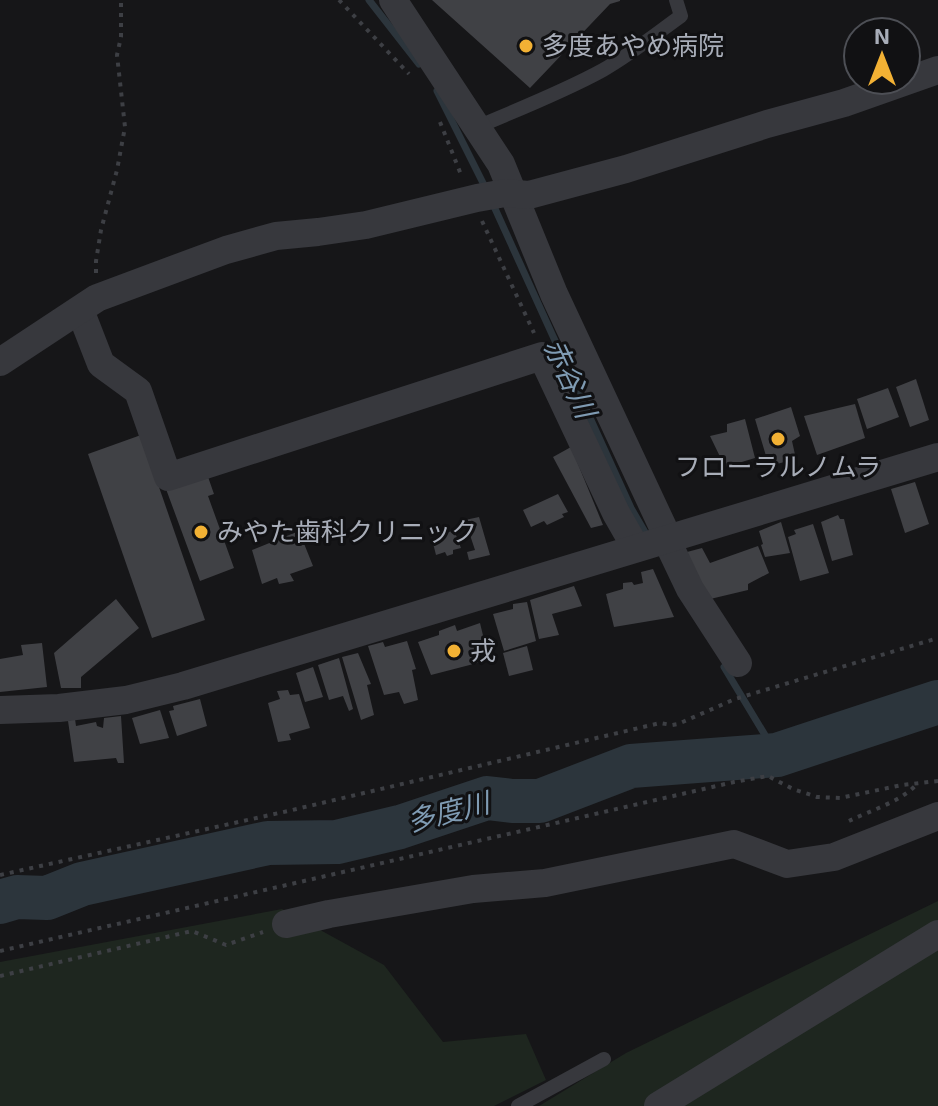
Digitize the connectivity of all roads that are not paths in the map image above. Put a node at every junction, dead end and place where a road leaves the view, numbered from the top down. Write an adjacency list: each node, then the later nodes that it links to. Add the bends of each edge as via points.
1 (393, 0): 4 (street)
2 (676, 0): 4 (lane, via 681,16 603,70)
3 (938, 70): 5 (street, via 626,169 529,195)
4 (477, 127): 5 (street, via 501,164)
5 (509, 194): 6 (street, via 366,225 276,236); 9 (street)
6 (89, 304): 7 (street); 10 (street, via 101,364 138,391 168,477 542,356)
7 (0, 362)
8 (938, 457): 9 (street)
9 (668, 538): 10 (street); 11 (street, via 690,589)
10 (636, 548): 12 (street, via 183,686 113,702)
11 (738, 663)
12 (0, 710)
13 (938, 816): 14 (street, via 834,857 787,864 734,844 545,883 473,889)
14 (286, 924)
15 (938, 934): 18 (street)
16 (604, 1059): 17 (lane)
17 (518, 1106)
18 (658, 1106)

